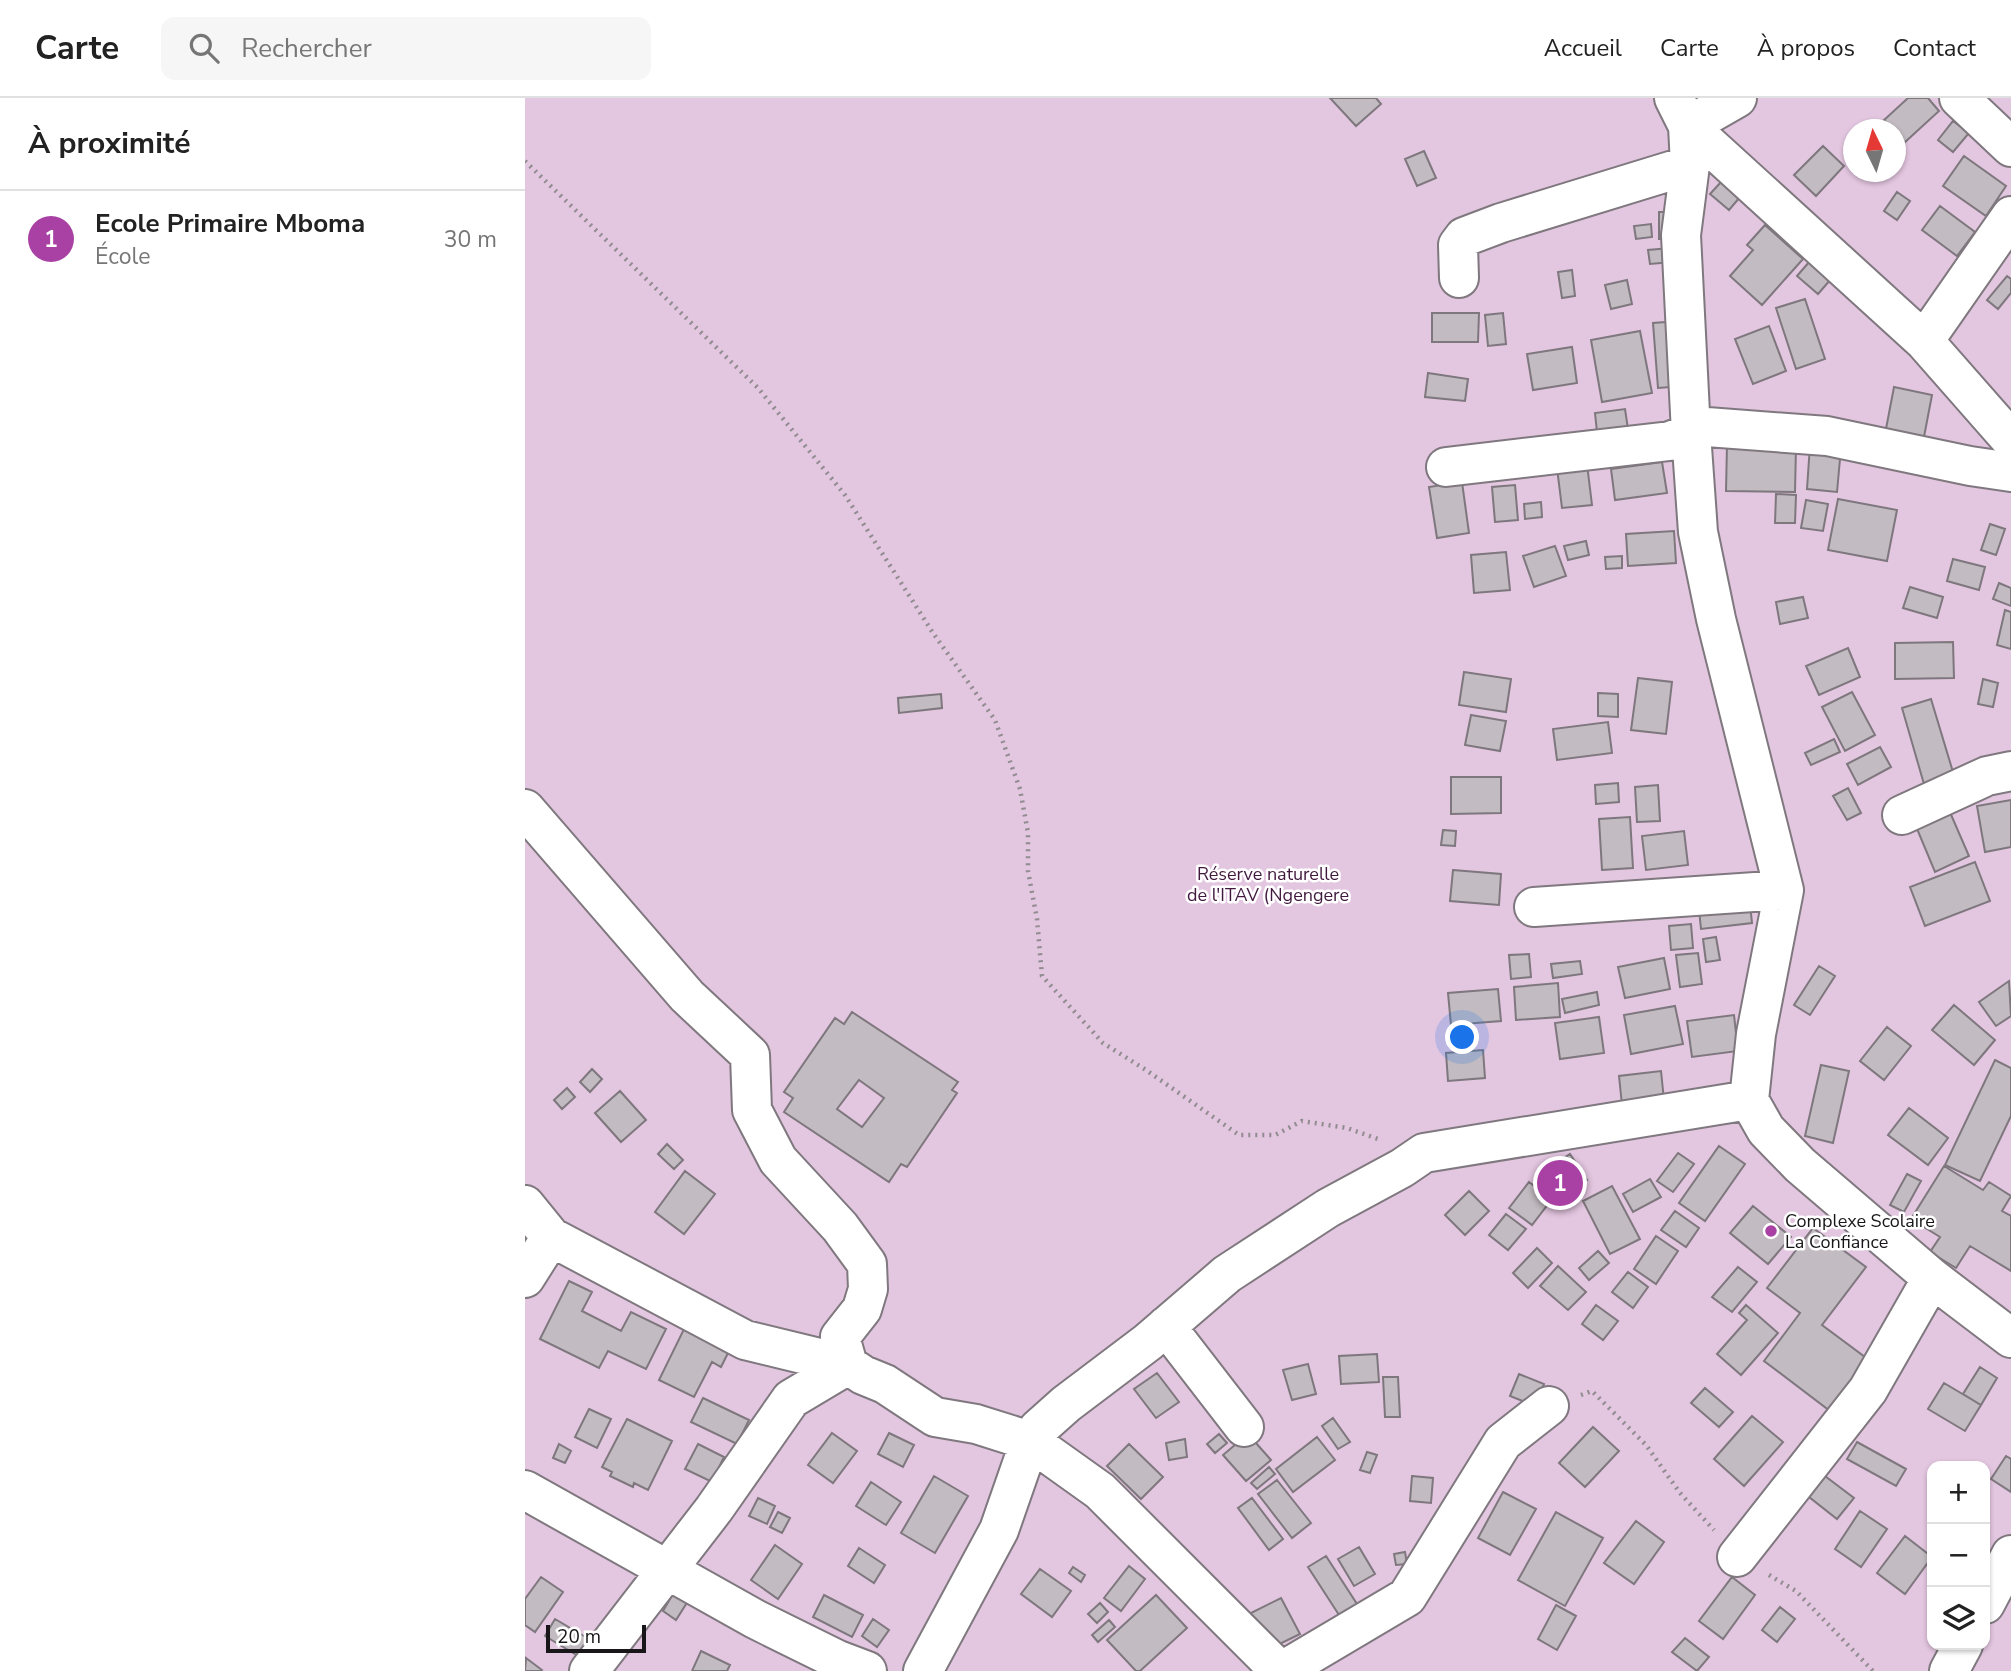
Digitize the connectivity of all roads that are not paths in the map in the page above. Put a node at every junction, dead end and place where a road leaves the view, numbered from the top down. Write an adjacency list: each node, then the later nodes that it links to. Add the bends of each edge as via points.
1 (1737, 98): 3 (street)
2 (1959, 98): 4 (street)
3 (1681, 112): 5 (street); 8 (street)
4 (2011, 147)
5 (1690, 165): 7 (street, via 1464,237 1458,245); 9 (street, via 1681,235)
6 (2011, 216): 8 (street)
7 (1459, 278)
8 (1924, 341): 10 (street)
9 (1691, 433): 11 (street, via 1670,442); 12 (street, via 1707,426 1827,436); 16 (street, via 1698,532)
10 (2011, 440)
11 (1446, 467)
12 (2011, 472)
13 (2011, 771): 15 (street, via 1987,776)
14 (525, 808): 25 (street, via 687,996 750,1055 752,1110 778,1160 840,1227 867,1264 869,1289 862,1309 840,1337)
15 (1902, 816)
16 (1784, 890): 17 (street); 18 (street, via 1756,1034)
17 (1534, 907)
18 (1749, 1100): 22 (street, via 1766,1130 1800,1165); 23 (street, via 1424,1153 1227,1274)
19 (525, 1205): 20 (street)
20 (551, 1237): 21 (street); 25 (street, via 745,1340)
21 (525, 1278)
22 (1931, 1278): 24 (street); 31 (street, via 1868,1390)
23 (1166, 1325): 27 (street); 28 (street, via 1066,1404)
24 (2011, 1338)
25 (848, 1365): 28 (street, via 935,1417 976,1423); 32 (street, via 791,1399)
26 (1549, 1406): 38 (street, via 1503,1442 1407,1597)
27 (1244, 1427)
28 (1030, 1441): 37 (street, via 999,1530); 38 (street, via 1100,1491)
29 (525, 1490): 32 (street)
30 (2011, 1555): 33 (street)
31 (1737, 1557)
32 (668, 1569): 35 (street); 36 (street, via 755,1619)
33 (1990, 1595)
34 (1960, 1650): 39 (street)
35 (589, 1671)
36 (867, 1671)
37 (923, 1671)
38 (1281, 1671)
39 (1949, 1671)

